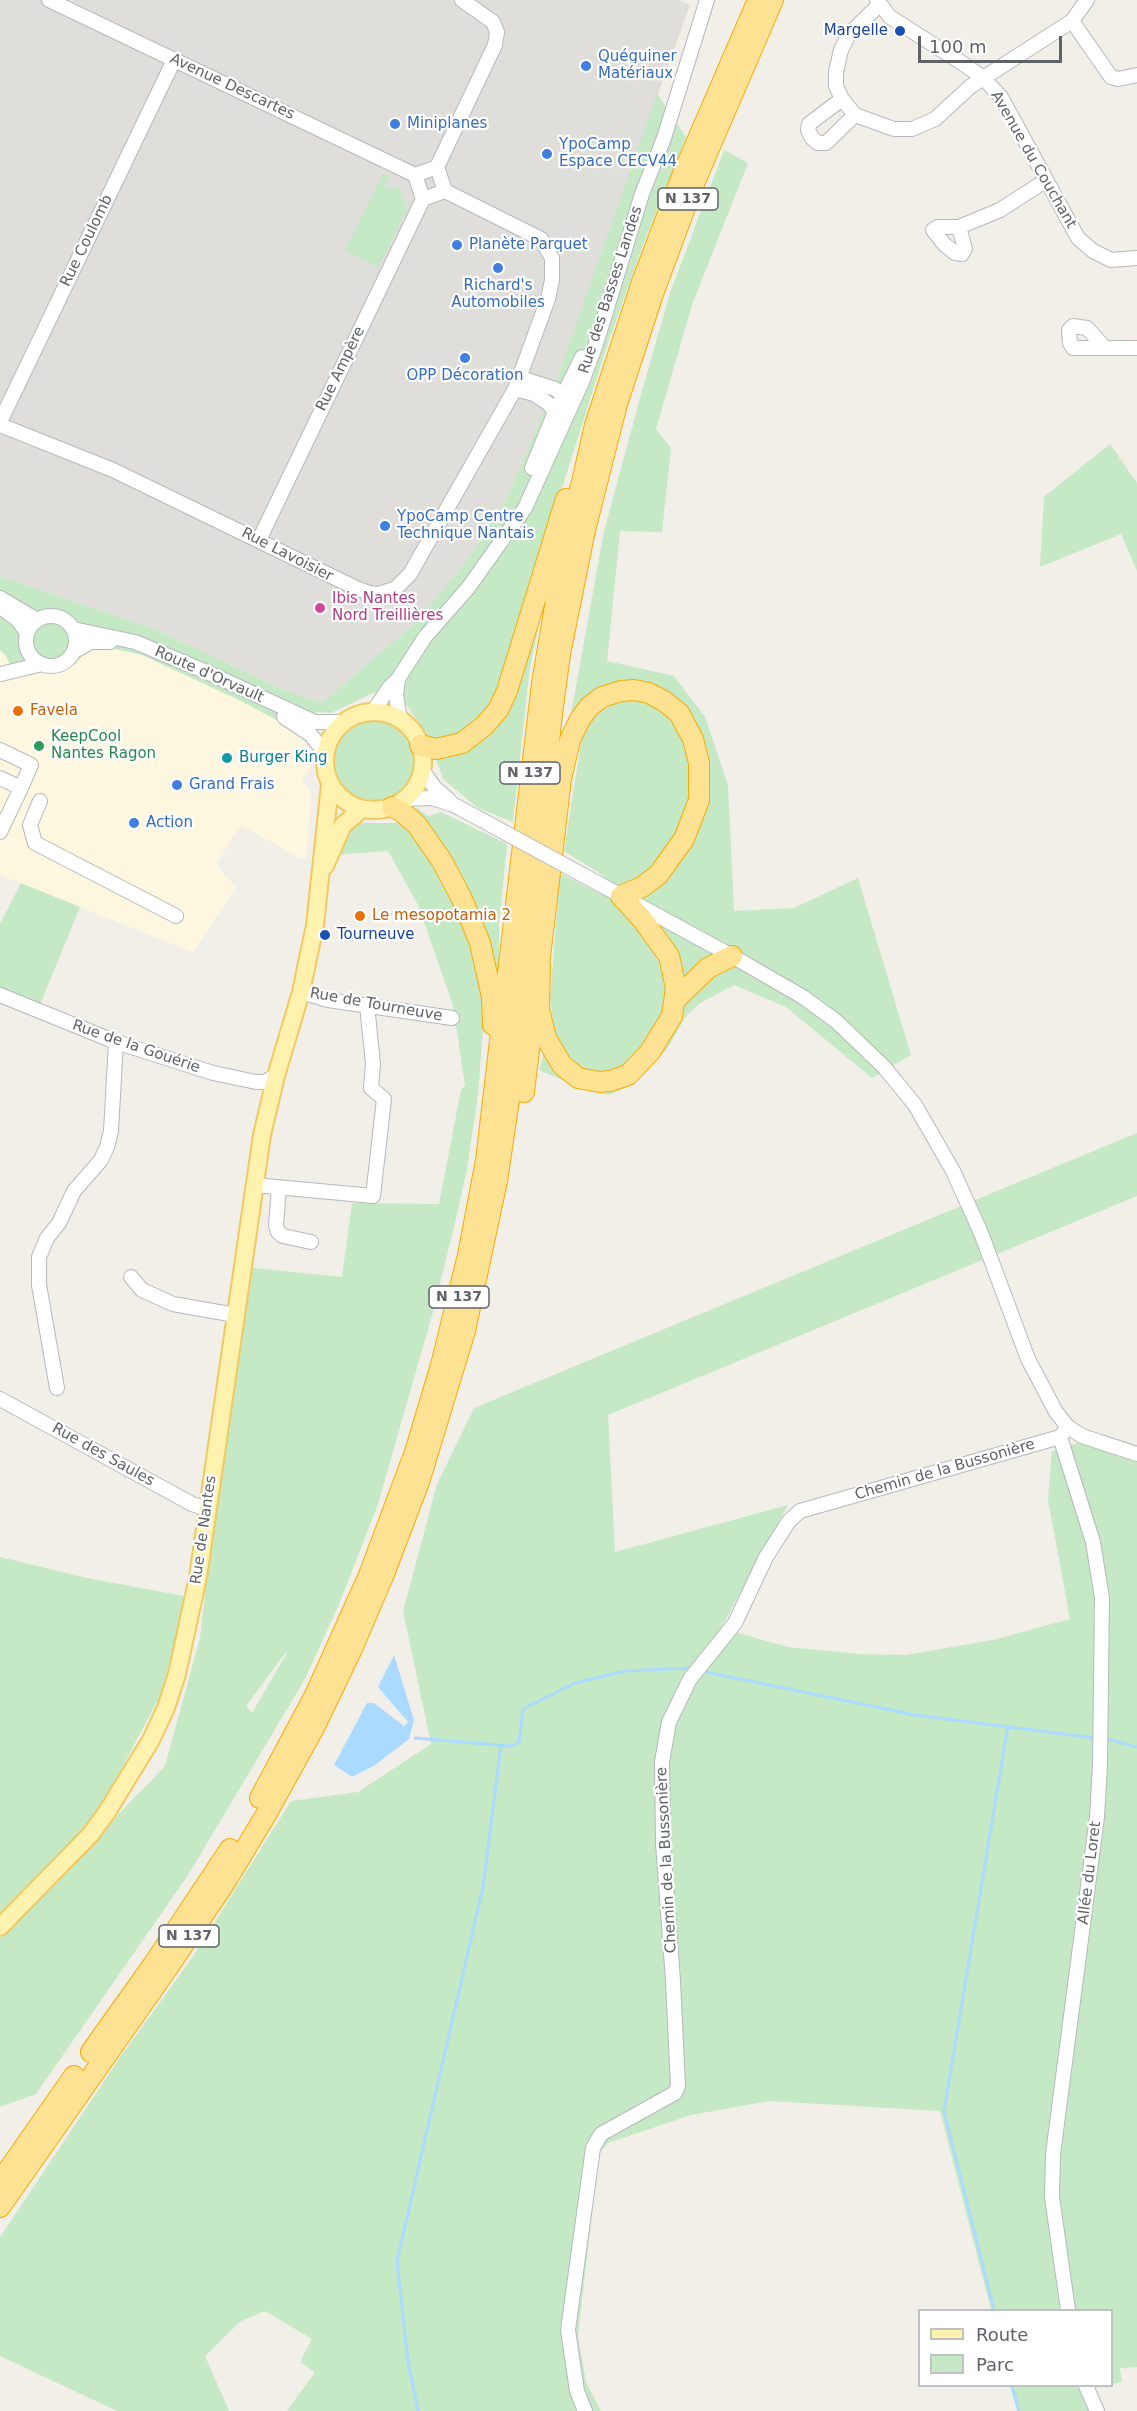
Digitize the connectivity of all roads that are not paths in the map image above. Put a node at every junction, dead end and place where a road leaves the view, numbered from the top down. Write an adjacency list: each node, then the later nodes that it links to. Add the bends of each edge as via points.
1 (49, 0): 9 (street, Avenue Descartes)
2 (462, 0): 14 (street, via 493,22 495,45)
3 (707, 0): 21 (street, Rue des Basses Landes)
4 (758, 0): 28 (highway, N 137, via 661,230)
5 (773, 0): 34 (highway, N 137, via 693,186 644,319 601,463)
6 (1086, 0): 8 (street)
7 (879, 2): 11 (street, Avenue du Couchant, via 891,17); 12 (street, via 849,34 841,50 836,86)
8 (1072, 21): 10 (street, via 1111,77); 11 (street)
9 (174, 60): 15 (street, Avenue Descartes); 27 (street, Rue Coulomb)
10 (1137, 75)
11 (983, 78): 13 (street, via 934,119 912,129 894,129); 16 (street, Avenue du Couchant, via 1001,97)
12 (842, 99): 13 (street); 13 (street, via 809,124 812,138 826,143)
13 (855, 115)
14 (437, 167): 15 (street); 17 (street)
15 (415, 175): 18 (street)
16 (1045, 181): 19 (street, via 1000,210); 20 (street, Avenue du Couchant, via 1078,238 1093,251 1111,260)
17 (445, 191): 18 (street); 24 (street, via 534,234 552,258 548,299)
18 (423, 199): 30 (street, Rue Ampère)
19 (959, 227)
20 (1137, 258)
21 (610, 298): 25 (street); 29 (street, Rue des Basses Landes, via 582,382)
22 (1105, 348): 23 (street)
23 (1137, 348)
24 (518, 384): 25 (street, via 555,389); 26 (street); 30 (street, Rue Lavoisier, via 410,574 396,588 387,593 369,593)
25 (563, 395): 26 (street); 29 (street)
26 (555, 412): 31 (street)
27 (0, 424): 30 (street, Rue Lavoisier, via 113,470)
28 (595, 425): 45 (highway, via 585,436 498,710 462,742 436,748); 70 (highway, N 137, via 561,572 542,683)
29 (556, 436): 31 (street, Rue des Basses Landes, via 525,508)
30 (259, 540)
31 (502, 540): 41 (street, Rue des Basses Landes, via 468,588 425,637)
32 (0, 598): 35 (street)
33 (0, 607): 37 (street, via 18,619)
34 (567, 618): 58 (highway, via 572,634); 73 (highway, N 137, via 547,750 509,1104)
35 (37, 620): 36 (street, via 53,616 68,622); 37 (street)
36 (73, 629): 38 (street); 44 (street, Route d'Orvault, via 135,642 315,722)
37 (26, 640): 39 (street, via 31,657); 40 (street)
38 (73, 652): 39 (street, via 61,663); 47 (street, Route d'Orvault, via 91,642 111,642 149,652 293,722 311,735)
39 (42, 664): 40 (street)
40 (0, 674)
41 (398, 680): 42 (street, Rue des Basses Landes); 43 (street)
42 (372, 712): 43 (main road); 44 (main road)
43 (399, 720): 45 (main road, via 409,727)
44 (344, 722): 47 (main road)
45 (420, 745): 48 (main road)
46 (0, 750): 51 (street, via 31,765)
47 (325, 753): 50 (main road, via 324,767)
48 (422, 770): 53 (main road, via 413,791); 54 (street)
49 (0, 778): 51 (street)
50 (330, 785): 55 (main road, via 342,799); 57 (main road)
51 (21, 788): 56 (street)
52 (40, 801): 60 (street, via 30,825 34,843)
53 (399, 803): 54 (street, via 432,798); 55 (main road, via 372,811); 70 (highway, via 437,853 480,943 494,1016 486,1110)
54 (454, 805): 59 (street, bridge)
55 (362, 809): 57 (main road, via 343,825)
56 (0, 832)
57 (321, 875): 63 (main road, Rue de Nantes)
58 (548, 888): 59 (highway, via 564,761 576,726 602,697 634,690 664,701 687,725 699,763 699,791 693,820 669,862 651,881); 62 (highway)
59 (621, 896): 61 (street); 65 (highway, via 669,956)
60 (176, 916)
61 (732, 956): 65 (highway, via 708,968); 79 (street, via 836,1021 884,1067 915,1105 953,1171 981,1233 1028,1359)
62 (540, 964): 65 (highway, via 539,1008 546,1038 562,1065 578,1078 600,1082 628,1075 666,1029); 73 (highway, via 512,1160 499,1218)
63 (301, 992): 66 (street, Rue de Tourneuve); 69 (main road, Rue de Nantes)
64 (0, 995): 68 (street, Rue de la Gouérie)
65 (676, 999)
66 (367, 1005): 67 (street, Rue de Tourneuve); 72 (street, via 373,1064 371,1088 384,1099 373,1196)
67 (452, 1018)
68 (116, 1042): 69 (street, Rue de la Gouérie, via 245,1080 264,1082); 77 (street, via 107,1147 74,1191 39,1257 39,1285)
69 (276, 1076): 71 (main road, Rue de Nantes)
70 (491, 1125): 83 (highway, N 137, via 466,1265 426,1417 381,1545 334,1655 266,1789 230,1849)
71 (255, 1185): 72 (street); 76 (main road, Rue de Nantes)
72 (279, 1188): 74 (street, via 278,1232)
73 (488, 1232): 84 (highway, N 137, via 462,1340 419,1482 367,1615 326,1704 220,1889)
74 (311, 1242)
75 (130, 1277): 76 (street, via 142,1290 174,1304)
76 (236, 1316): 81 (main road, Rue de Nantes)
77 (57, 1388)
78 (0, 1399): 81 (street, Rue des Saules)
79 (1064, 1432): 80 (street); 85 (street, Allée du Loret, via 1098,1566 1102,1618 1097,1817 1053,2154 1052,2198); 87 (street, Chemin de la Bussonière, via 800,1511 766,1557 735,1623 681,1696 669,1722 662,1762 663,1844 678,2086 675,2092 601,2134 593,2148 568,2330 577,2391)
80 (1137, 1454)
81 (207, 1509): 82 (main road, Rue de Nantes, via 187,1635 166,1708 151,1740 91,1834)
82 (0, 1927)
83 (0, 2182)
84 (0, 2207)
85 (1068, 2309)
86 (1087, 2387): 88 (street)
87 (585, 2411)
88 (1096, 2411)

